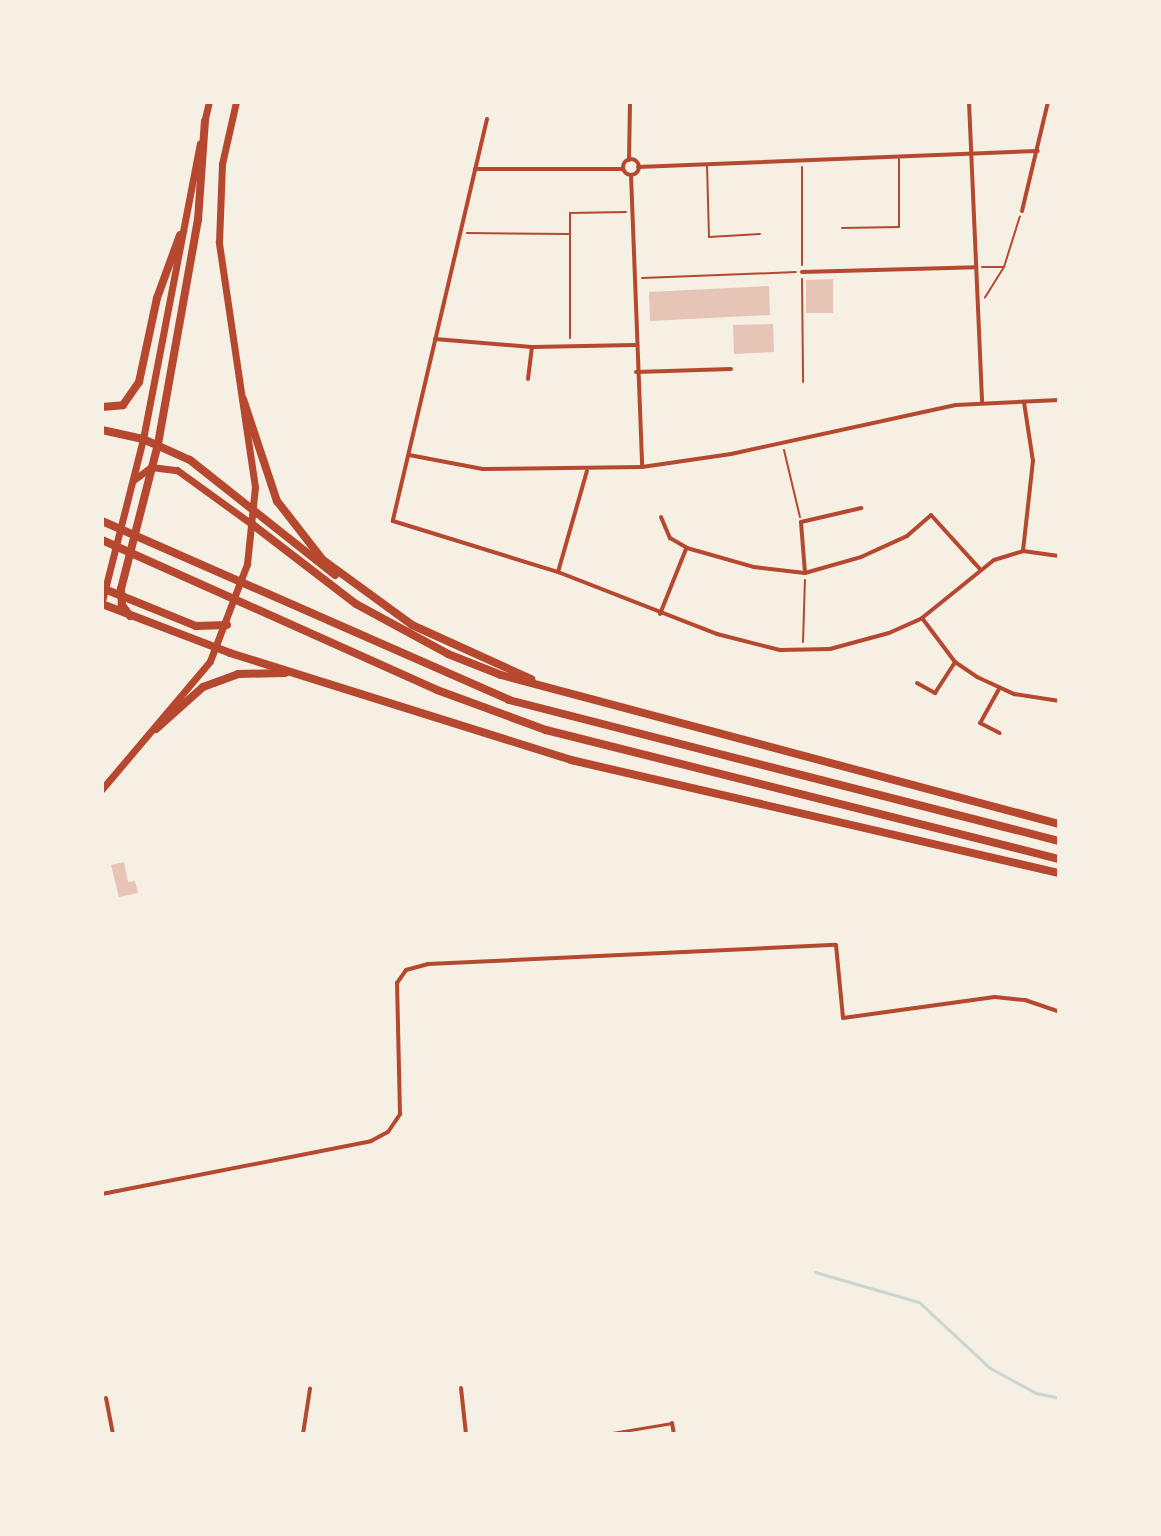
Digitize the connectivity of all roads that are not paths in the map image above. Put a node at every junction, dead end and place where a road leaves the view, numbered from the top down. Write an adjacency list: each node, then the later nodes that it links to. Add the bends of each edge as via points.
1 (209, 102): 7 (main road)
2 (236, 102): 29 (main road, via 222,164 219,242)
3 (630, 102): 11 (street)
4 (969, 102): 9 (street)
5 (1048, 102): 8 (street)
6 (487, 119): 14 (street)
7 (205, 121): 20 (main road); 36 (highway, via 198,220)
8 (1038, 151): 9 (street); 17 (street)
9 (972, 156): 10 (street); 21 (street)
10 (899, 159): 12 (street); 18 (lane, via 899,227)
11 (629, 160): 13 (street); 15 (street)
12 (707, 165): 13 (street); 19 (lane, via 709,237)
13 (638, 167): 16 (street)
14 (475, 169): 15 (street); 23 (street)
15 (623, 169): 16 (street)
16 (631, 175): 24 (street)
17 (1022, 211)
18 (842, 228)
19 (760, 234)
20 (180, 235): 33 (highway, via 157,298 139,382 123,405); 35 (main road)
21 (977, 267): 22 (street); 31 (street)
22 (802, 272)
23 (435, 339): 25 (street); 37 (street)
24 (635, 345): 25 (street); 27 (street)
25 (532, 347): 28 (street)
26 (731, 369): 27 (street)
27 (636, 372): 39 (street)
28 (528, 379)
29 (243, 399): 42 (main road); 54 (highway, via 265,476 284,514)
30 (1059, 400): 32 (street)
31 (982, 402): 32 (street); 39 (street)
32 (1024, 402): 49 (street, via 1033,461)
33 (102, 407)
34 (102, 430): 35 (highway)
35 (143, 439): 36 (highway); 41 (main road)
36 (158, 444): 38 (highway); 42 (highway, via 222,481)
37 (408, 455): 40 (street, via 483,469); 52 (street, via 393,521)
38 (151, 467): 41 (main road); 46 (main road, via 164,465 190,475); 56 (highway)
39 (642, 467): 40 (street)
40 (587, 471): 52 (street)
41 (133, 481): 55 (main road)
42 (255, 508): 46 (main road); 54 (highway, via 322,568)
43 (861, 508): 53 (street, via 801,522)
44 (661, 517): 48 (street, via 670,538)
45 (102, 521): 73 (highway, via 509,700)
46 (253, 525): 61 (main road); 67 (highway, via 325,584 400,630 501,675)
47 (102, 540): 74 (highway, via 437,690 546,730)
48 (687, 548): 53 (street, via 754,567); 58 (street)
49 (1023, 551): 50 (street); 51 (street)
50 (1059, 556)
51 (979, 568): 53 (street, via 931,515 895,542); 60 (street)
52 (558, 572): 58 (street)
53 (805, 573)
54 (351, 583): 67 (highway, via 412,625)
55 (106, 586): 56 (highway); 57 (main road)
56 (121, 593): 59 (highway); 61 (highway, via 196,626)
57 (102, 602): 59 (highway)
58 (660, 614): 60 (street, via 755,645 802,651 845,645)
59 (130, 616): 62 (highway)
60 (922, 618): 63 (street)
61 (228, 622): 62 (main road)
62 (218, 648): 64 (highway); 69 (main road)
63 (955, 662): 65 (street, via 935,693); 66 (street)
64 (297, 674): 69 (highway, via 256,672 224,678 203,687); 75 (highway, via 571,760)
65 (917, 683)
66 (999, 689): 68 (street); 70 (street, via 980,723)
67 (572, 696): 72 (highway)
68 (1059, 701)
69 (156, 729): 71 (main road)
70 (1000, 733)
71 (102, 789)
72 (1059, 824)
73 (1059, 841)
74 (1059, 859)
75 (1059, 873)
76 (1059, 1012): 77 (street, via 995,997 843,1018 836,945 428,964 406,970 397,983 400,1114 388,1132 371,1141)
77 (102, 1194)
78 (461, 1388): 85 (street)
79 (310, 1389): 84 (street)
80 (106, 1398): 83 (street)
81 (672, 1423): 82 (street); 87 (street)
82 (620, 1433): 86 (street)
83 (113, 1434)
84 (303, 1434)
85 (466, 1434)
86 (606, 1434)
87 (674, 1434)

